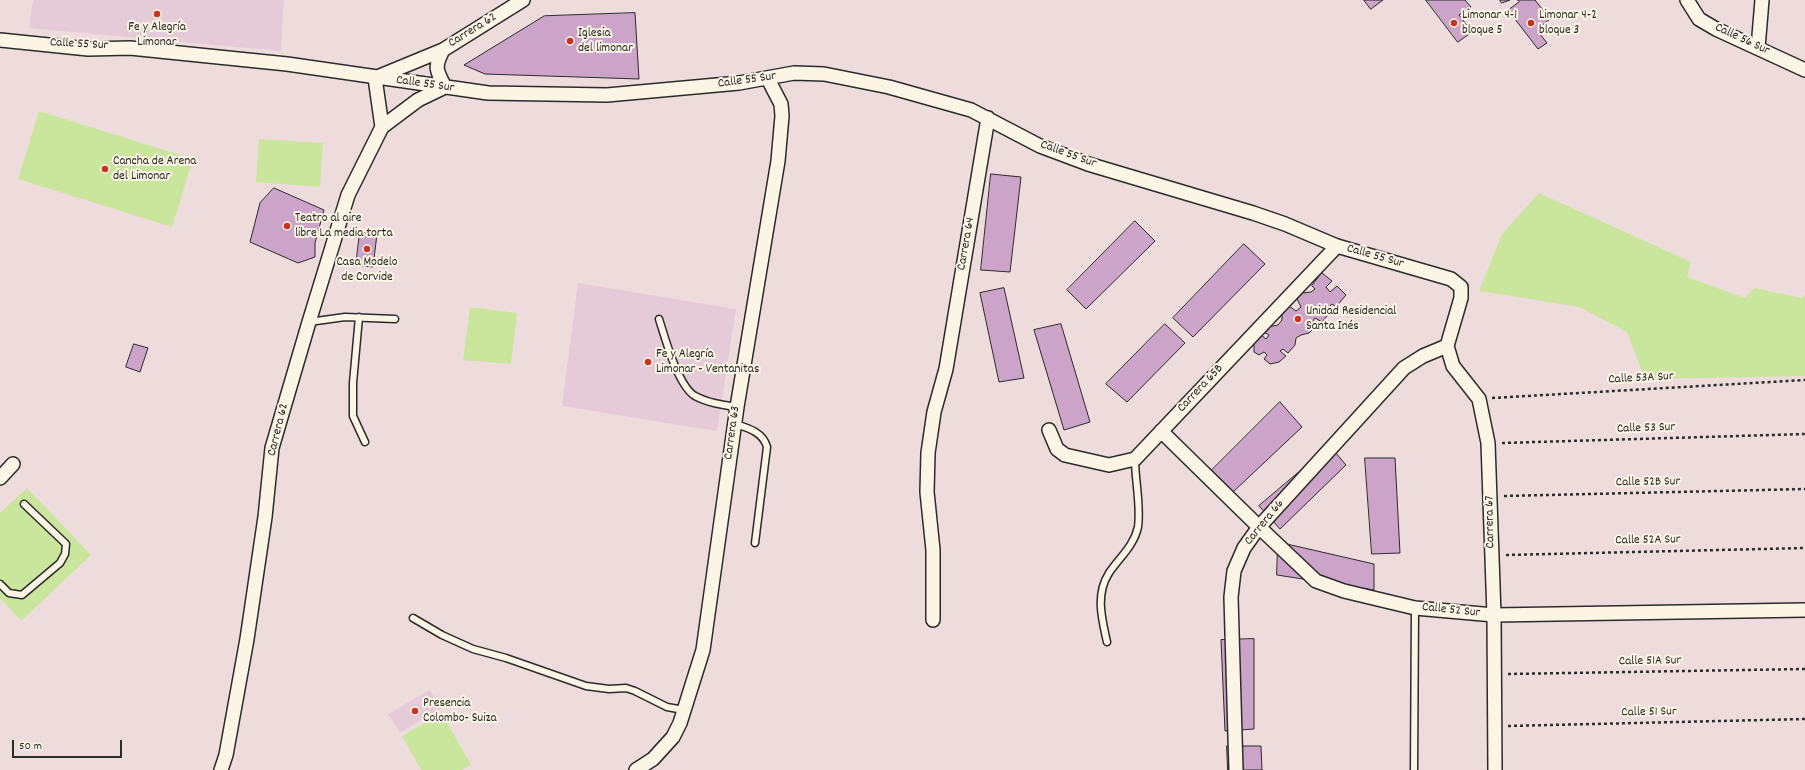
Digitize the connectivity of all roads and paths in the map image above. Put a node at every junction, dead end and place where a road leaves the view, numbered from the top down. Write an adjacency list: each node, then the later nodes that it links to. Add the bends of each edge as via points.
1 (524, 0): 6 (street, Carrera 62)
2 (1687, 0): 5 (street, Calle 56 Sur, via 1699,19)
3 (1762, 0): 5 (street)
4 (0, 40): 8 (street, Calle 55 Sur, via 88,49 130,48 287,64)
5 (1758, 48): 7 (street, Calle 56 Sur)
6 (443, 50): 8 (street, Carrera 62); 10 (street, Carrera 62, via 437,63 437,72)
7 (1805, 70)
8 (375, 78): 10 (street, Calle 55 Sur); 12 (street)
9 (768, 79): 10 (street, Calle 55 Sur, via 607,95 488,94); 11 (street, Calle 55 Sur, via 794,73 824,74 931,97); 21 (street, Carrera 63, via 781,104 781,131)
10 (445, 87): 12 (street, Carrera 62, via 418,100)
11 (988, 118): 13 (street, Calle 55 Sur, via 1040,146 1081,162 1253,213); 43 (street, Carrera 64, via 946,369 934,412 928,453 927,492 933,550)
12 (382, 127): 17 (street, Carrera 62, via 348,195)
13 (1336, 246): 18 (street, Calle 55 Sur, via 1451,279 1461,287 1461,298); 24 (street, Carrera 65B)
14 (359, 317): 15 (lane); 17 (lane); 26 (lane, via 353,416)
15 (395, 319)
16 (659, 319): 21 (lane, via 669,353 683,382 694,395 709,402)
17 (309, 322): 50 (street, Carrera 62, via 272,448 265,517 247,638 226,755)
18 (1447, 346): 20 (street, Carrera 67, via 1453,366); 34 (street, Carrera 66, via 1423,356 1404,368)
19 (1805, 380): 20 (path, Calle 53A Sur)
20 (1479, 399): 27 (street, Carrera 67)
21 (737, 407): 22 (street, Carrera 63)
22 (735, 424): 35 (lane, via 761,435 765,440); 47 (street, Carrera 63, via 703,650)
23 (1049, 430): 28 (street, via 1057,449 1065,455 1109,465)
24 (1162, 431): 28 (street, Carrera 65B); 34 (street, Calle 52 Sur)
25 (1805, 434): 27 (path, Calle 53 Sur)
26 (365, 442)
27 (1488, 444): 32 (street, Carrera 67)
28 (1135, 459): 44 (lane, via 1138,526 1124,556 1109,573 1100,601)
29 (13, 464): 30 (street)
30 (0, 478)
31 (1805, 489): 32 (path, Calle 52B Sur)
32 (1491, 497): 37 (street, Carrera 67)
33 (24, 504): 38 (lane, via 66,544 65,554 60,563 22,595 9,593)
34 (1259, 528): 39 (street, Calle 52 Sur, via 1316,581 1344,591); 52 (street, Carrera 66, via 1244,548 1234,572 1231,598)
35 (755, 543)
36 (1805, 548): 37 (path, Calle 52A Sur)
37 (1492, 555): 41 (street, Carrera 67)
38 (0, 584)
39 (1415, 608): 41 (street, Calle 52 Sur); 53 (lane)
40 (1805, 610): 41 (street, Calle 52 Sur)
41 (1494, 615): 46 (street, Carrera 67)
42 (413, 618): 47 (lane, via 473,649 586,686 626,688 667,706)
43 (933, 620)
44 (1107, 642)
45 (1805, 669): 46 (path, Calle 51A Sur)
46 (1495, 674): 49 (street, Carrera 67)
47 (684, 710): 51 (street, Carrera 63, via 673,737 653,759)
48 (1805, 719): 49 (path, Calle 51 Sur)
49 (1494, 726): 54 (street, Carrera 67)
50 (220, 770)
51 (636, 770)
52 (1236, 770)
53 (1414, 770)
54 (1495, 770)

